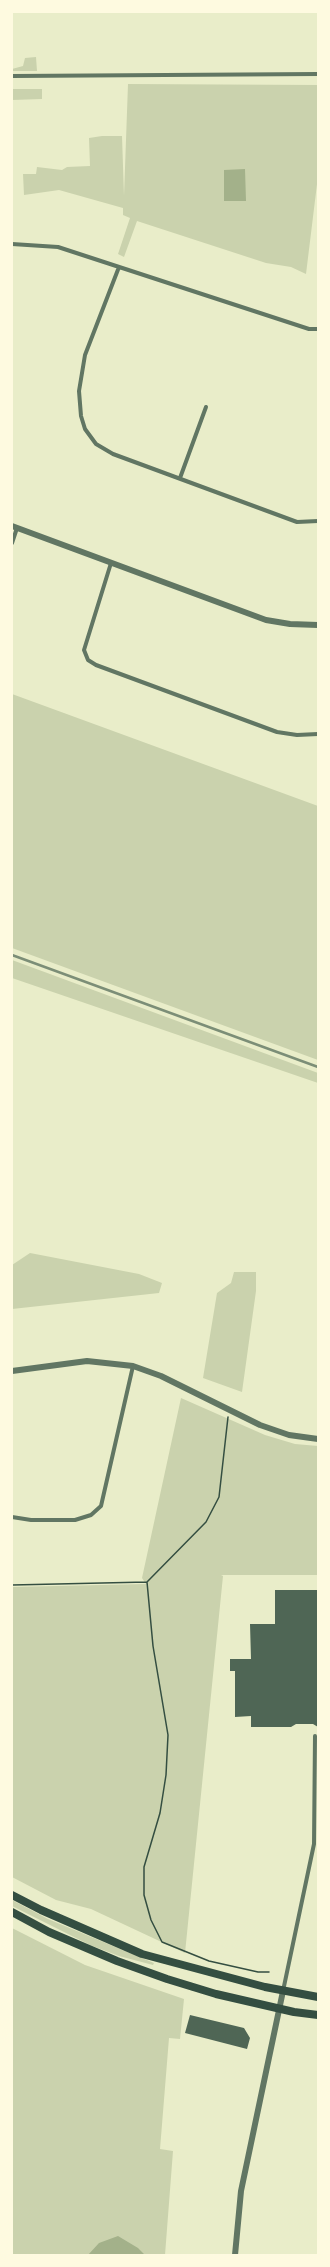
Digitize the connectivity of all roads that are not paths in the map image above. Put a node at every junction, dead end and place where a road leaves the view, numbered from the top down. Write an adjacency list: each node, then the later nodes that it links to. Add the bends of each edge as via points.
1 (318, 74): 2 (street)
2 (12, 76)
3 (12, 244): 4 (street, via 58,247)
4 (119, 267): 5 (street, via 309,329); 7 (street, via 85,355 79,391 81,416 96,444 113,454)
5 (318, 329)
6 (206, 407): 7 (street)
7 (180, 478): 8 (street, via 297,522)
8 (318, 521)
9 (15, 527): 10 (street); 11 (street)
10 (12, 542)
11 (111, 563): 12 (street, via 266,620); 13 (street, via 84,650 88,660 277,732 297,735)
12 (318, 625)
13 (318, 734)
14 (133, 1366): 15 (street, via 87,1361); 16 (street, via 161,1376 260,1425 289,1435); 17 (street, via 102,1506 91,1515 75,1520 31,1520)
15 (12, 1371)
16 (318, 1439)
17 (12, 1517)
18 (315, 1736): 19 (street)
19 (316, 1844): 22 (street)
20 (12, 1895): 22 (main road, via 142,1954)
21 (12, 1912): 24 (main road, via 69,1941 167,1980)
22 (283, 1992): 23 (main road); 24 (street)
23 (318, 1997)
24 (280, 2008): 25 (main road); 26 (street, via 241,2191)
25 (318, 2015)
26 (235, 2255)

